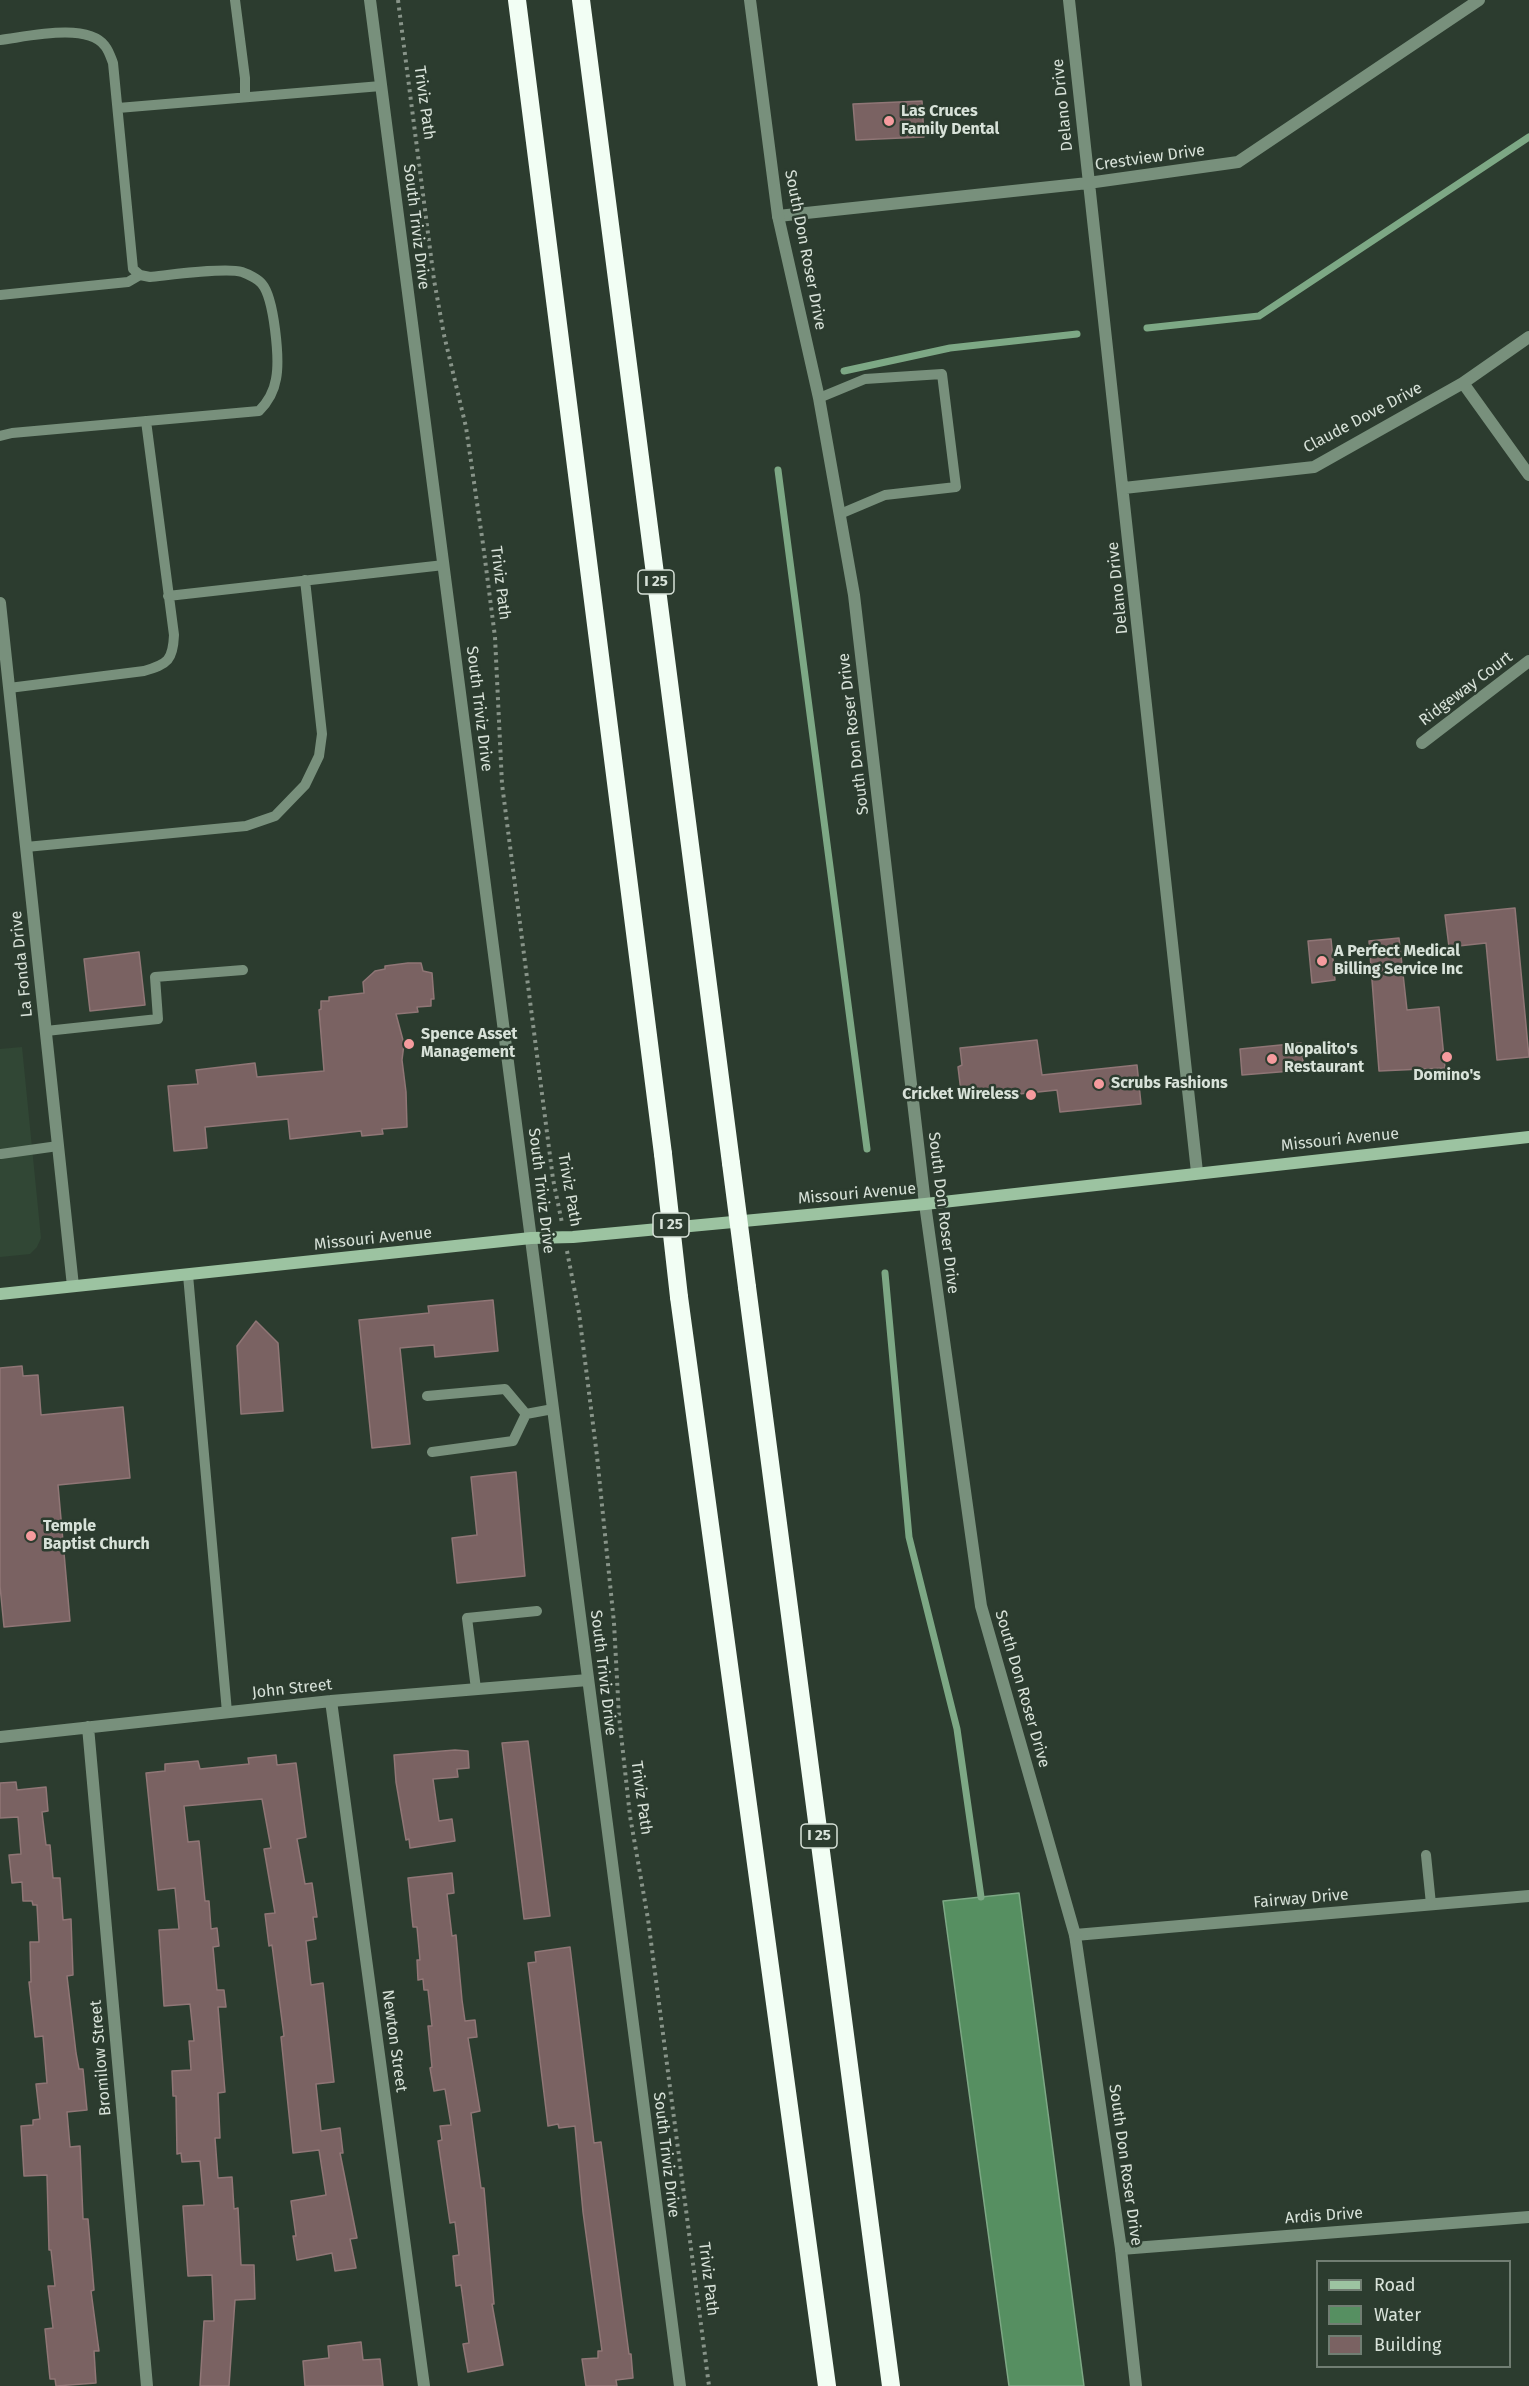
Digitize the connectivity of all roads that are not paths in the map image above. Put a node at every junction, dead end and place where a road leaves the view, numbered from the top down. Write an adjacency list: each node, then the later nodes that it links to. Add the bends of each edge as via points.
1 (235, 0): 10 (lane)
2 (370, 0): 9 (street, South Triviz Drive)
3 (517, 0): 60 (highway, I 25, bridge, via 679,1297)
4 (581, 0): 64 (highway, I 25, bridge)
5 (750, 0): 13 (street, South Don Roser Drive)
6 (1069, 0): 12 (street, Delano Drive)
7 (1479, 0): 12 (street, Crestview Drive, via 1238,162)
8 (0, 40): 11 (lane, via 75,32 96,39 105,45 113,63)
9 (381, 86): 10 (lane); 24 (street, South Triviz Drive)
10 (245, 96): 11 (lane)
11 (118, 108): 14 (lane, via 132,267)
12 (1088, 183): 13 (street, Crestview Drive); 22 (street, Delano Drive)
13 (778, 216): 18 (street, South Don Roser Drive)
14 (140, 275): 15 (lane, via 128,282); 19 (lane, via 242,272 261,283 267,293 276,339 272,394 259,411)
15 (0, 295)
16 (1529, 337): 17 (street, Claude Dove Drive)
17 (1463, 382): 21 (street); 22 (street, Claude Dove Drive, via 1314,467)
18 (819, 398): 23 (street, South Don Roser Drive); 23 (lane, via 865,379 942,374 956,487 885,495)
19 (146, 421): 20 (lane); 26 (lane)
20 (0, 436)
21 (1529, 475)
22 (1124, 488): 37 (street, Delano Drive)
23 (840, 514): 38 (street, South Don Roser Drive, via 854,595)
24 (444, 565): 25 (lane); 39 (street, South Triviz Drive)
25 (305, 580): 26 (lane); 31 (lane, via 321,742 319,756 305,784 275,816 246,826)
26 (168, 596): 29 (lane, via 174,649 161,665 144,671)
27 (0, 603): 29 (street, La Fonda Drive)
28 (1529, 661): 30 (street, Ridgeway Court)
29 (9, 688): 31 (street, La Fonda Drive)
30 (1422, 743)
31 (26, 847): 33 (street, La Fonda Drive)
32 (243, 970): 33 (lane, via 155,977 158,1019)
33 (46, 1031): 35 (street, La Fonda Drive)
34 (1529, 1137): 37 (main road, Missouri Avenue)
35 (58, 1146): 36 (lane); 41 (street, La Fonda Drive)
36 (1, 1154)
37 (1197, 1172): 38 (main road, Missouri Avenue)
38 (925, 1204): 39 (main road, Missouri Avenue); 57 (street, South Don Roser Drive, via 981,1606)
39 (531, 1238): 40 (main road, Missouri Avenue); 44 (street, South Triviz Drive)
40 (188, 1275): 41 (main road, Missouri Avenue); 51 (lane)
41 (74, 1286): 42 (main road, Missouri Avenue)
42 (0, 1294)
43 (427, 1395): 45 (lane, via 505,1389)
44 (553, 1409): 45 (lane); 48 (street, South Triviz Drive)
45 (526, 1414): 46 (lane, via 513,1441)
46 (432, 1452)
47 (537, 1611): 49 (lane, via 467,1618)
48 (588, 1680): 49 (street, John Street); 63 (street, South Triviz Drive)
49 (476, 1689): 50 (street, John Street)
50 (331, 1701): 51 (street, John Street); 62 (street, Newton Street)
51 (228, 1712): 52 (street, John Street)
52 (88, 1727): 53 (street, John Street); 61 (street, Bromilow Street)
53 (0, 1737)
54 (1426, 1855): 56 (lane)
55 (1529, 1896): 56 (street, Fairway Drive)
56 (1431, 1904): 57 (street, Fairway Drive)
57 (1075, 1935): 59 (street, South Don Roser Drive)
58 (1529, 2217): 59 (street, Ardis Drive)
59 (1121, 2249): 65 (street, South Don Roser Drive)
60 (827, 2384)
61 (147, 2386)
62 (424, 2386)
63 (680, 2386)
64 (891, 2386)
65 (1136, 2386)

